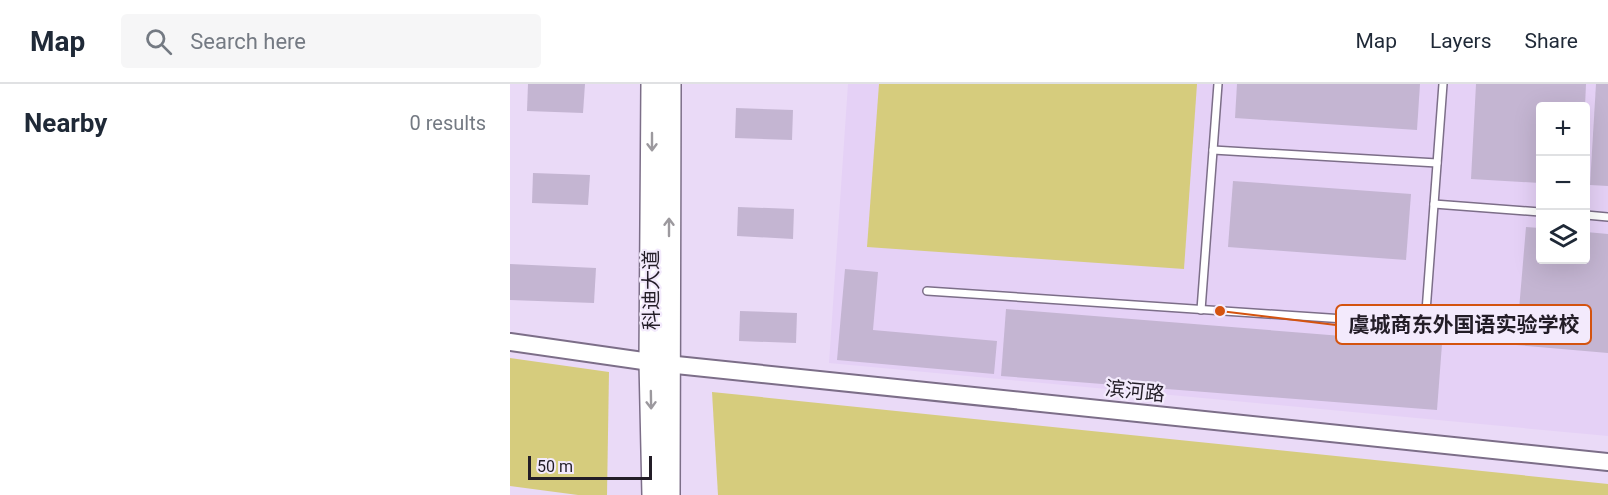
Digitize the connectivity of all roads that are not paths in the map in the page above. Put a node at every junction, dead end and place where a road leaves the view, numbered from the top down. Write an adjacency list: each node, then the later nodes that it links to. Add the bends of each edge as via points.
1 (652, 84): 16 (main road, 科迪大道, one-way to 16)
2 (670, 84): 16 (main road, 科迪大道, one-way to 2)
3 (1218, 84): 5 (lane)
4 (1443, 84): 6 (lane)
5 (1213, 150): 6 (lane); 12 (lane)
6 (1437, 163): 7 (lane)
7 (1434, 204): 8 (lane); 13 (lane)
8 (1536, 212)
9 (1590, 215): 10 (lane)
10 (1608, 217)
11 (927, 291): 12 (lane)
12 (1201, 310): 13 (lane)
13 (1425, 325): 14 (lane)
14 (1449, 326)
15 (510, 342): 16 (street, 滨河路)
16 (659, 363): 17 (street, 滨河路); 18 (main road, 科迪大道, one-way to 18); 19 (main road, 科迪大道)
17 (1608, 462)
18 (653, 495)
19 (669, 495)

